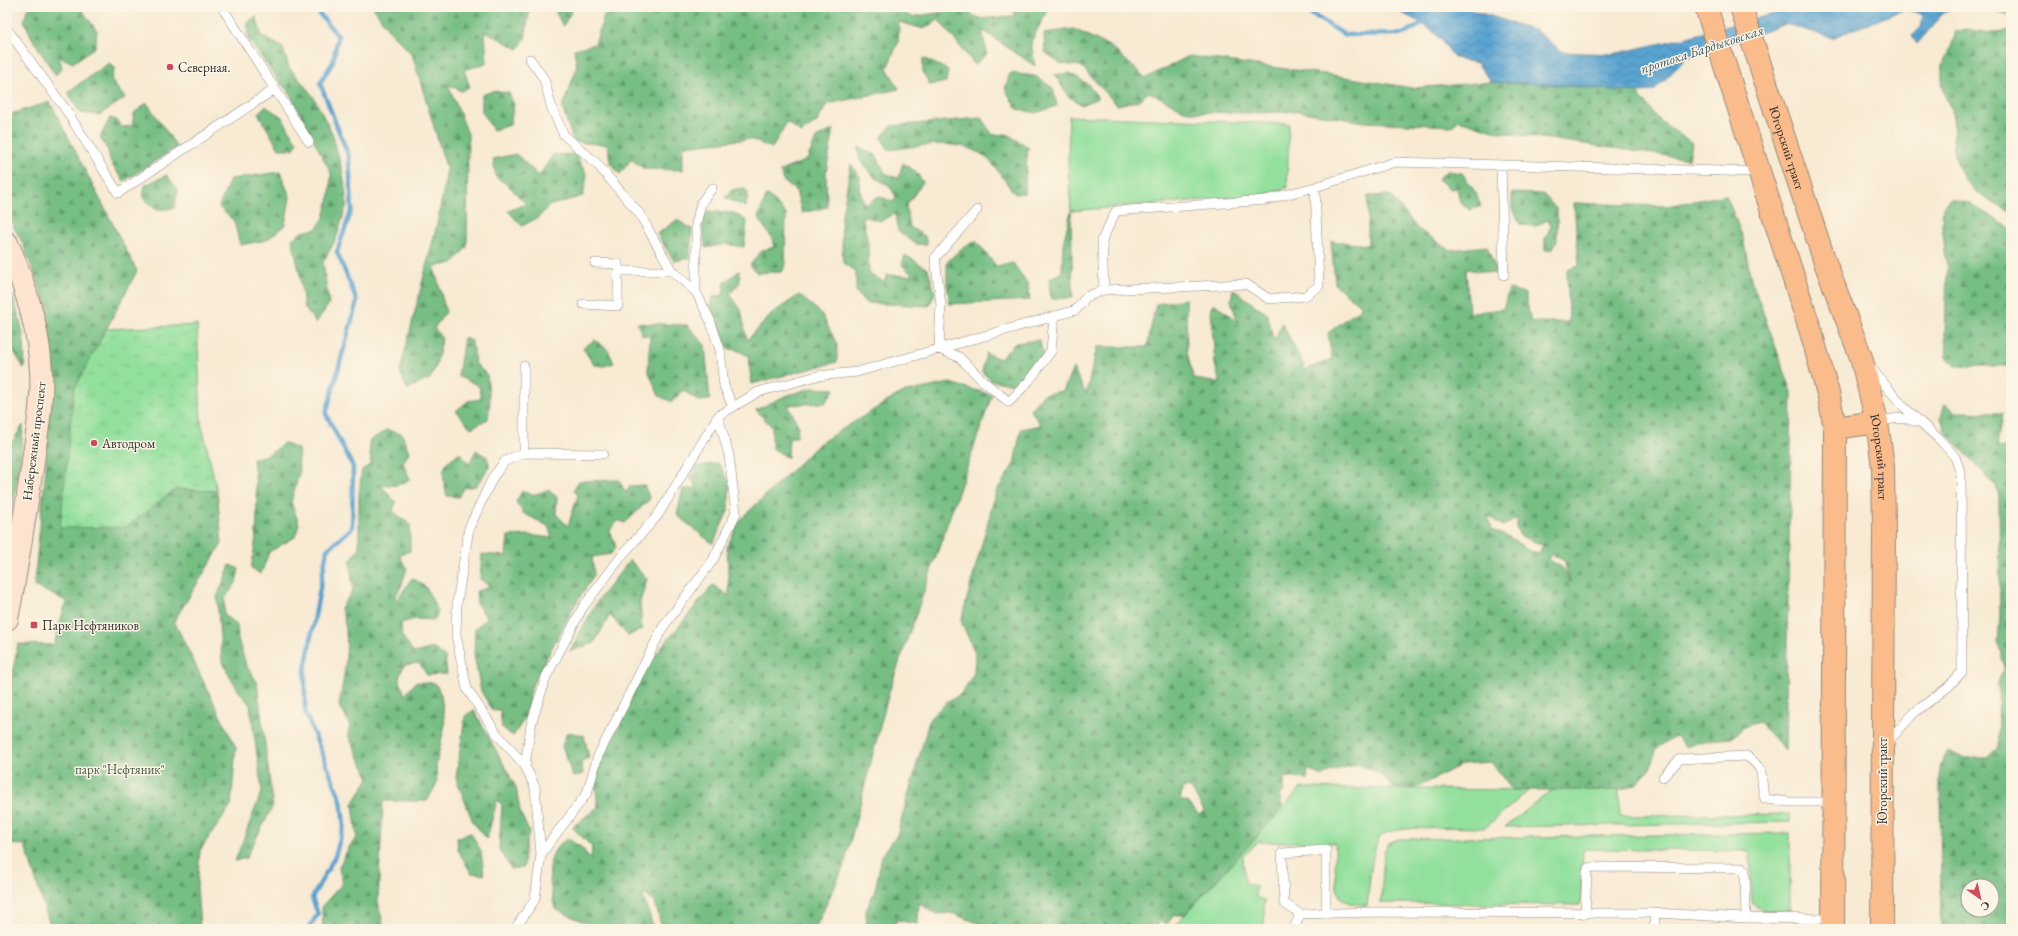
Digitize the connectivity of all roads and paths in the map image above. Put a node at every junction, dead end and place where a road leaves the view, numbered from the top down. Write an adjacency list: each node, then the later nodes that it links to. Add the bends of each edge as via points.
1 (222, 7): 6 (lane)
2 (1706, 7): 8 (main road)
3 (1741, 7): 23 (main road, Югорский тракт, via 1826,265)
4 (7, 29): 6 (lane, via 66,110 118,192)
5 (530, 59): 16 (lane, via 544,80 552,109 564,135 596,163 639,213)
6 (275, 89): 7 (lane)
7 (309, 142)
8 (1757, 162): 9 (lane); 29 (main road, via 1813,339)
9 (1501, 165): 10 (lane, via 1395,162); 17 (lane)
10 (1315, 187): 18 (lane, via 1266,200 1116,211 1102,240); 18 (lane, via 1319,286 1305,296 1269,299 1246,284)
11 (712, 188): 19 (lane, via 701,203 696,224)
12 (977, 210): 22 (lane, via 935,258 941,305)
13 (7, 243): 32 (main road, Набережный проспект, via 31,308 41,372 34,449 17,572)
14 (596, 263): 15 (lane, via 618,264)
15 (618, 271): 16 (lane); 20 (lane, via 618,306)
16 (672, 271): 19 (lane)
17 (1504, 275)
18 (1104, 290): 21 (lane, via 1086,297 1076,310)
19 (696, 292): 25 (lane, via 710,320 720,350 724,386)
20 (583, 304)
21 (1054, 316): 22 (lane); 22 (lane, via 1051,351 1029,381 1009,402 959,357)
22 (939, 349): 25 (lane, via 857,372 817,376 758,392)
23 (1861, 357): 27 (main road, Югорский тракт); 28 (lane)
24 (524, 366): 30 (lane)
25 (733, 407): 26 (lane)
26 (718, 416): 34 (lane, via 658,515 624,553 583,607 546,677 531,724); 37 (lane, via 729,455 736,513 713,560 663,627 598,756 586,793)
27 (1877, 422): 28 (lane, via 1910,419); 29 (main road); 33 (main road, Югорский тракт, via 1883,467)
28 (1922, 424): 33 (lane, via 1955,457 1960,474 1962,672 1948,687 1914,712)
29 (1835, 428): 36 (main road)
30 (524, 453): 31 (lane); 34 (lane, via 505,461 492,477 470,528 457,603 456,635 467,689 497,734)
31 (603, 454)
32 (7, 619)
33 (1882, 749): 47 (main road, Югорский тракт)
34 (525, 766): 37 (lane, via 535,787)
35 (1663, 777): 36 (lane, via 1680,759 1747,756 1762,772 1765,799)
36 (1834, 802): 43 (main road)
37 (541, 854): 44 (lane, via 535,899)
38 (1655, 913): 41 (lane); 42 (lane); 46 (lane)
39 (1300, 914): 40 (lane); 40 (lane, via 1284,903 1282,853 1326,850); 45 (lane)
40 (1326, 914): 41 (lane)
41 (1585, 914): 42 (lane, via 1587,872 1591,867 1742,868 1745,872)
42 (1746, 918): 43 (lane)
43 (1833, 924)
44 (515, 929)
45 (1294, 929)
46 (1654, 929)
47 (1882, 929)

